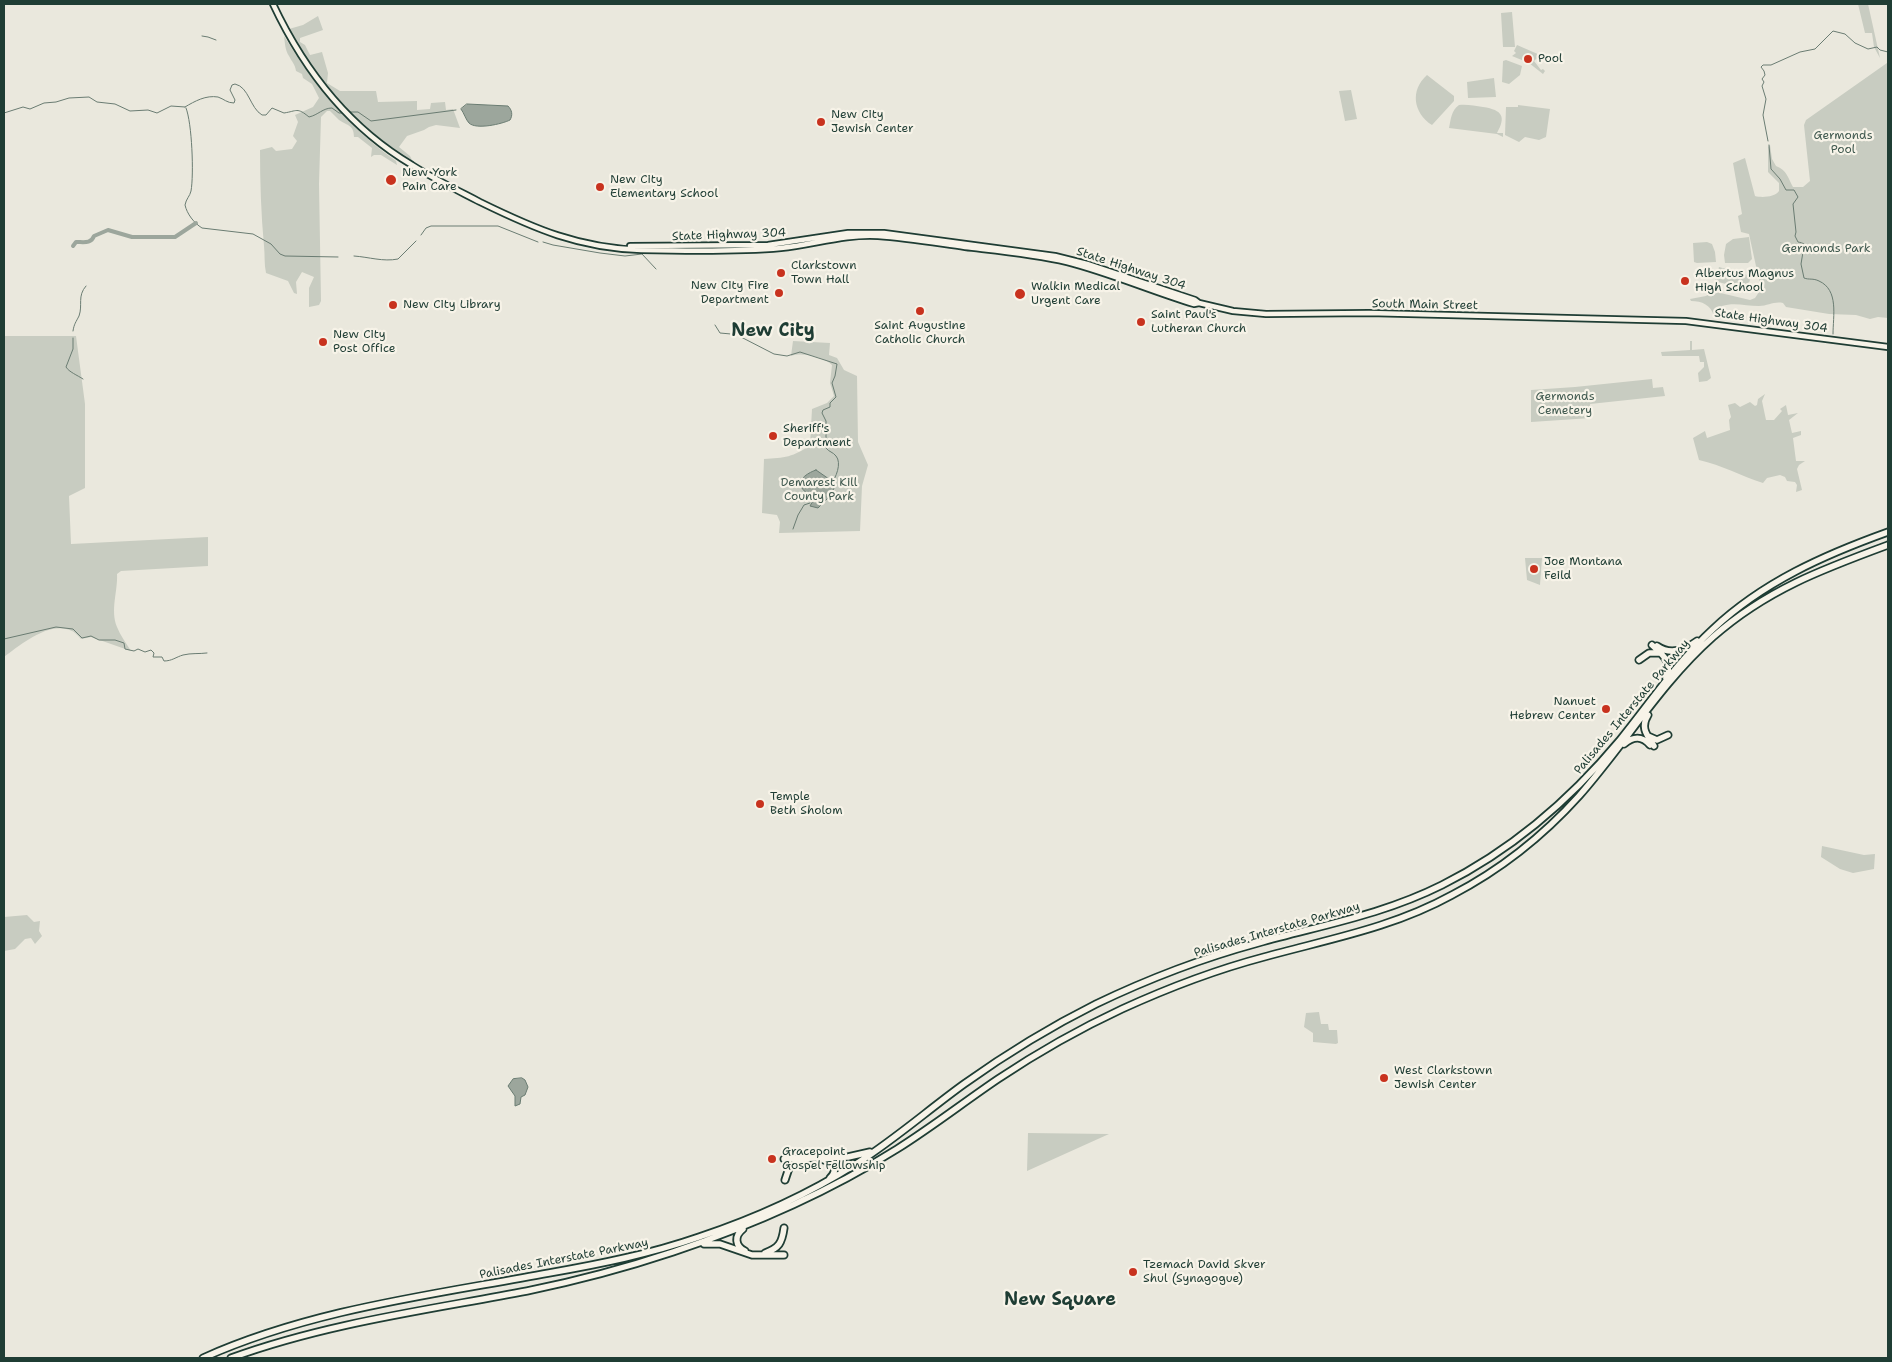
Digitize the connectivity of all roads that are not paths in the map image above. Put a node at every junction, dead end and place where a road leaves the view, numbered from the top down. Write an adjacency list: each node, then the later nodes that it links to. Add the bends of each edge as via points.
1 (272, 4): 2 (main road, State Highway 304, via 303,61 347,115 377,141 410,164 518,221 546,232 571,240 648,250 765,249 848,237 888,237 1056,260)
2 (1199, 303): 3 (main road, South Main Street, via 1266,314 1369,313)
3 (1652, 320): 4 (main road, State Highway 304, via 1723,324)
4 (1888, 347)
5 (1888, 532): 7 (highway, Palisades Interstate Parkway, via 1828,554 1789,574 1746,602)
6 (1888, 545): 10 (highway, Palisades Interstate Parkway, via 1812,574 1766,598 1714,637)
7 (1707, 635): 8 (highway, via 1673,652 1653,644); 11 (highway, Palisades Interstate Parkway)
8 (1662, 655): 9 (highway, via 1649,653); 11 (highway, via 1668,662 1668,671)
9 (1639, 660)
10 (1669, 685): 12 (highway, via 1645,721); 14 (highway, Palisades Interstate Parkway)
11 (1652, 698): 15 (highway, Palisades Interstate Parkway, via 1609,752 1558,805 1513,842 1464,873 1378,912 1226,952 1115,995 1004,1057)
12 (1646, 734): 13 (highway, via 1656,740); 14 (highway, via 1653,747 1644,739 1632,738)
13 (1668, 735)
14 (1602, 768): 19 (highway, Palisades Interstate Parkway, via 1564,812 1532,842 1446,898 1364,932 1220,970 1116,1012 1019,1065 883,1158 844,1180)
15 (896, 1136): 16 (highway, via 858,1156 784,1160); 18 (highway, Palisades Interstate Parkway)
16 (802, 1160): 17 (highway, via 789,1168); 18 (highway, via 827,1160 834,1169 831,1177)
17 (785, 1180)
18 (807, 1192): 19 (highway, Palisades Interstate Parkway)
19 (791, 1203): 20 (highway, Palisades Interstate Parkway)
20 (776, 1210): 22 (highway, Palisades Interstate Parkway); 23 (highway, via 743,1228 737,1237 737,1244 743,1250); 24 (highway, Palisades Interstate Parkway, via 647,1253 332,1315 260,1335)
21 (784, 1228): 23 (highway, via 780,1246)
22 (675, 1251): 23 (highway, via 712,1243 750,1254 784,1254); 25 (highway, Palisades Interstate Parkway, via 567,1282 321,1330)
23 (764, 1253)
24 (204, 1358)
25 (232, 1358)

